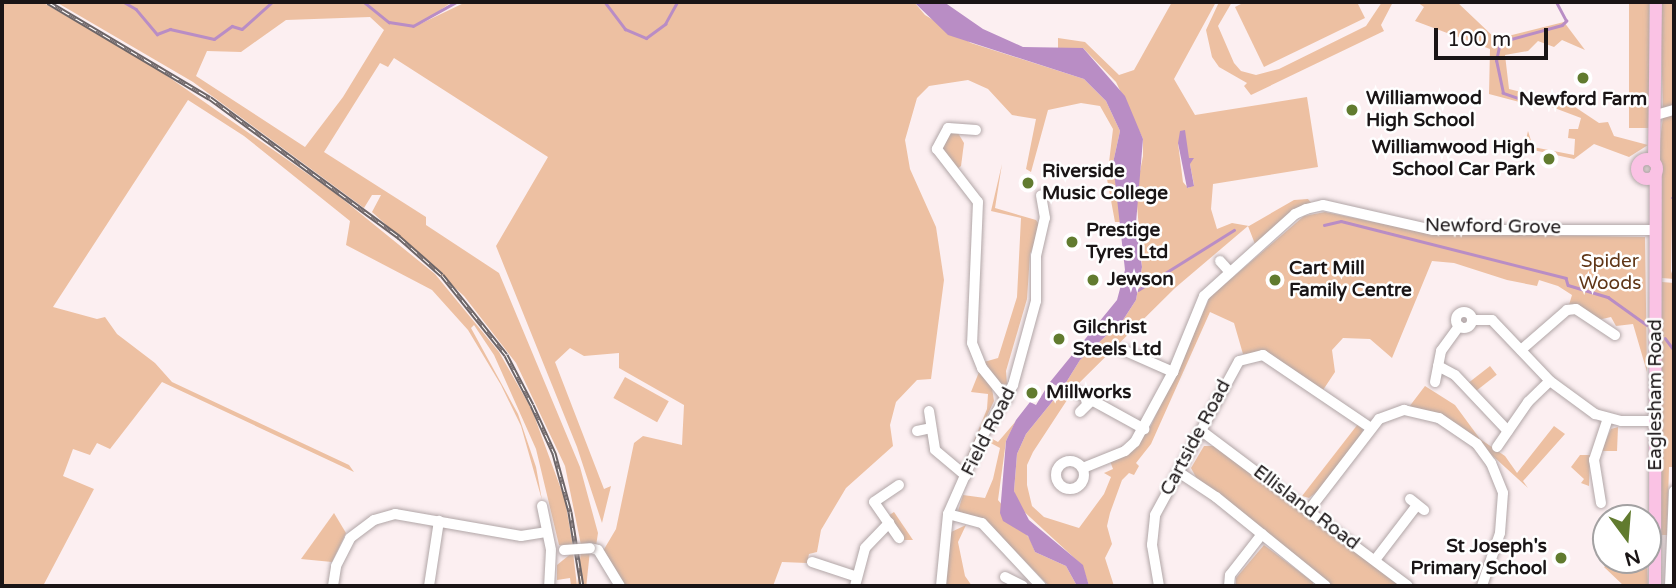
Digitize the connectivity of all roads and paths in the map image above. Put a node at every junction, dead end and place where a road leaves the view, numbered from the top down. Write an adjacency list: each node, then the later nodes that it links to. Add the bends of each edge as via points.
1 (1656, 2): 3 (main road, Eaglesham Road)
2 (1674, 110): 3 (street)
3 (1656, 115): 5 (main road, Eaglesham Road)
4 (976, 130): 19 (street, via 963,134 948,128 937,149 978,202 972,343 982,368)
5 (1652, 165): 7 (main road, Eaglesham Road); 7 (main road, Eaglesham Road, via 1638,168)
6 (1041, 195): 19 (street, Field Road, via 1045,221 1036,256 1035,301)
7 (1656, 205): 8 (main road, Eaglesham Road)
8 (1656, 230): 10 (street, Newford Grove, via 1433,230 1317,205 1295,214); 24 (main road, Eaglesham Road)
9 (1220, 261): 10 (street)
10 (1230, 272): 15 (street, Newford Grove, via 1202,299)
11 (1615, 335): 13 (street, via 1608,323 1576,309 1567,310)
12 (1122, 350): 15 (street, via 1136,351)
13 (1521, 350): 14 (street, via 1492,320 1473,320 1469,327 1459,326 1441,351); 16 (street)
14 (1438, 366): 17 (street); 29 (street, via 1455,375)
15 (1173, 372): 27 (street, Newford Grove)
16 (1550, 381): 23 (street, via 1584,408); 29 (street)
17 (1435, 382)
18 (1077, 393): 20 (street)
19 (1007, 399): 34 (street, Field Road, via 982,437)
20 (1090, 402): 22 (street); 27 (street)
21 (929, 411): 25 (street)
22 (1080, 412)
23 (1608, 418): 24 (street); 37 (street, via 1594,460)
24 (1656, 421): 38 (main road, Eaglesham Road)
25 (931, 428): 28 (street); 34 (street, via 939,456)
26 (1371, 428): 30 (street, Cartside Road, via 1260,354 1238,361); 41 (street); 67 (street, via 1390,412 1418,411 1458,428 1486,456 1503,493 1503,513)
27 (1143, 429): 32 (street, Newford Grove, via 1125,451)
28 (917, 431)
29 (1508, 431): 31 (street)
30 (1203, 432): 33 (street, Cartside Road); 41 (street, Ellisland Road)
31 (1497, 447)
32 (1083, 468)
33 (1180, 473): 46 (street); 64 (street, Cartside Road, via 1153,527)
34 (966, 476): 42 (street, Field Road)
35 (899, 485): 44 (street, via 874,502)
36 (1674, 491): 49 (street)
37 (1601, 503)
38 (1655, 504)
39 (1417, 505): 51 (street)
40 (542, 506): 45 (street)
41 (1309, 510): 51 (street, Ellisland Road)
42 (948, 514): 53 (street, via 982,523); 63 (street, Field Road)
43 (439, 521): 45 (street, via 522,536); 59 (street, via 394,514 364,525 340,556); 60 (street)
44 (889, 523): 47 (street); 55 (street, via 870,540)
45 (546, 532): 50 (street)
46 (1262, 534): 58 (street); 65 (street, via 1230,575)
47 (899, 538)
48 (1662, 541): 49 (street)
49 (1672, 541): 68 (street)
50 (551, 550): 61 (street); 62 (street, bridge, via 594,549)
51 (1375, 560): 66 (street, Ellisland Road)
52 (813, 562): 55 (street)
53 (1028, 568): 56 (street); 57 (street)
54 (1005, 577): 57 (street)
55 (856, 581)
56 (1038, 584)
57 (1020, 585)
58 (1322, 585)
59 (333, 586)
60 (429, 586)
61 (549, 586)
62 (620, 586)
63 (941, 586)
64 (1159, 586)
65 (1229, 586)
66 (1408, 586)
67 (1482, 586)
68 (1670, 586)

